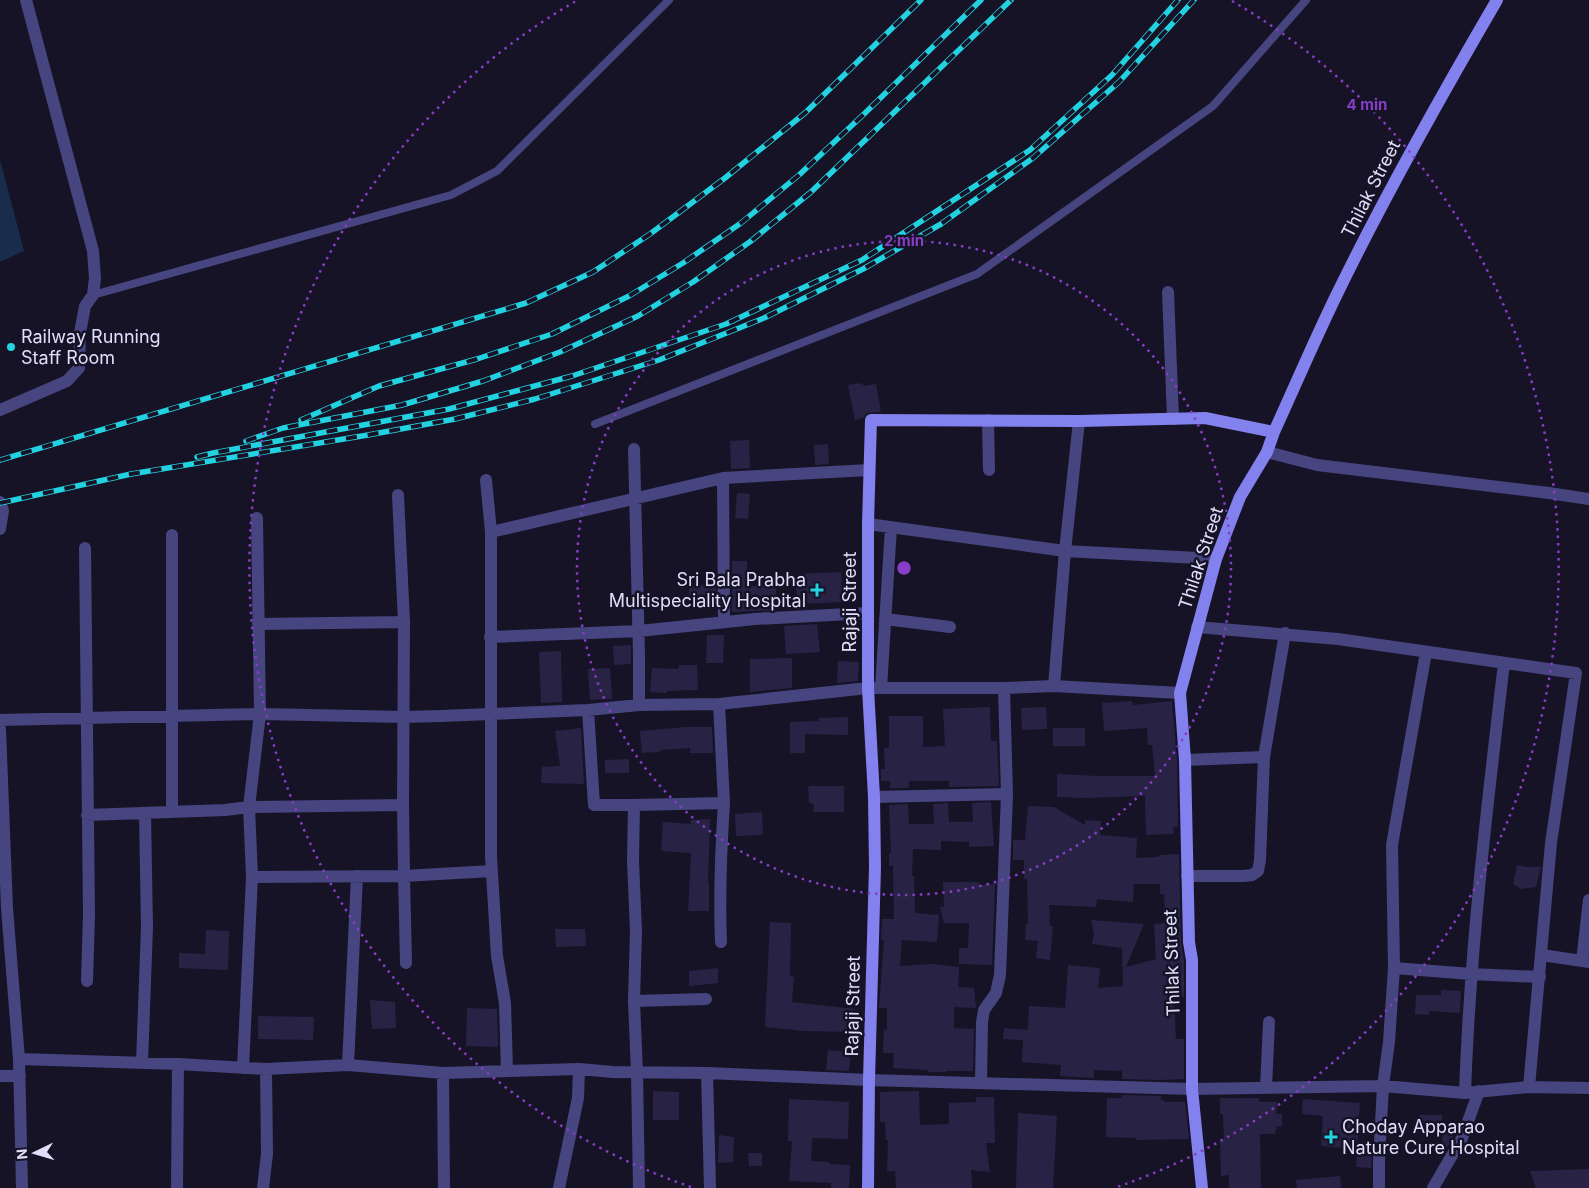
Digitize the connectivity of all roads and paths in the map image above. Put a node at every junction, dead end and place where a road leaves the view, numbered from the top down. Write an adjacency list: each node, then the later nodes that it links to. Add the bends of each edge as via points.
1 (26, 0): 6 (street, via 93,251)
2 (669, 0): 6 (lane, via 497,171 451,195)
3 (1306, 0): 11 (lane, via 1213,106 977,274)
4 (1497, 0): 12 (street, Thilak Street, via 1417,138 1336,294)
5 (1168, 292): 8 (street)
6 (93, 295): 7 (street, via 85,306 79,368 67,381)
7 (0, 410)
8 (1173, 419): 10 (street, Rajaji Street); 12 (street, Rajaji Street, via 1205,418)
9 (988, 420): 10 (street, Rajaji Street); 15 (street, Rajaji Street, via 871,420); 16 (street)
10 (1079, 421): 30 (street)
11 (595, 424)
12 (1274, 432): 14 (street, Thilak Street)
13 (634, 449): 21 (street)
14 (1267, 452): 20 (street, via 1317,465); 31 (street, Thilak Street, via 1240,497)
15 (868, 470): 17 (street); 24 (street, Rajaji Street)
16 (989, 470)
17 (723, 478): 21 (street); 34 (street)
18 (486, 480): 27 (street)
19 (398, 496): 35 (street)
20 (1589, 499)
21 (635, 500): 27 (street); 39 (street)
22 (0, 502): 26 (street, via 3,511)
23 (257, 518): 36 (street)
24 (868, 524): 25 (street); 32 (street, Rajaji Street)
25 (892, 527): 30 (street); 33 (street)
26 (0, 529)
27 (491, 532): 41 (street)
28 (172, 535): 54 (street)
29 (85, 548): 53 (street)
30 (1065, 551): 31 (street); 44 (street)
31 (1216, 559): 38 (street, Thilak Street)
32 (868, 613): 34 (street); 45 (street, Rajaji Street)
33 (885, 619): 37 (street); 45 (street)
34 (724, 621): 39 (street)
35 (404, 622): 36 (street); 55 (street)
36 (258, 624): 51 (street)
37 (950, 627)
38 (1197, 627): 40 (street); 47 (street, Thilak Street)
39 (638, 631): 41 (street); 49 (street)
40 (1285, 633): 42 (street); 58 (street)
41 (490, 637): 52 (street)
42 (1426, 652): 43 (street); 80 (street, via 1392,845)
43 (1504, 663): 77 (street, via 1576,674 1551,843); 81 (street)
44 (1054, 686): 46 (street); 47 (street)
45 (874, 688): 46 (street); 48 (street); 61 (street, Rajaji Street)
46 (1004, 688): 60 (street)
47 (1180, 693): 59 (street, Thilak Street)
48 (719, 704): 49 (street); 62 (street)
49 (639, 705): 50 (street)
50 (588, 710): 52 (street); 64 (street, via 594,805)
51 (260, 714): 54 (street); 55 (street); 65 (street)
52 (491, 714): 55 (street); 69 (street)
53 (87, 717): 54 (street); 56 (street); 68 (street)
54 (173, 717): 66 (street)
55 (404, 717): 63 (street)
56 (0, 720)
57 (0, 730): 75 (street)
58 (1264, 757): 59 (street); 72 (street, via 1258,871 1244,876)
59 (1184, 760): 72 (street, Thilak Street)
60 (1007, 794): 61 (street); 101 (street, via 1000,975 996,993 984,1010)
61 (874, 797): 100 (street, Rajaji Street)
62 (724, 803): 64 (street); 76 (street)
63 (403, 805): 65 (street); 71 (street)
64 (634, 805): 85 (street)
65 (248, 807): 66 (street); 73 (street)
66 (172, 811): 67 (street)
67 (145, 814): 68 (street); 88 (street, via 147,927)
68 (87, 815): 83 (street, via 89,914)
69 (492, 871): 71 (street); 94 (street)
70 (357, 876): 71 (street); 73 (street); 90 (street)
71 (404, 876): 79 (street)
72 (1187, 876): 104 (street, Thilak Street, via 1192,960)
73 (252, 877): 91 (street)
74 (1589, 900): 78 (street)
75 (4, 908): 87 (street)
76 (721, 942)
77 (1542, 955): 78 (street); 82 (street)
78 (1586, 962)
79 (406, 963)
80 (1394, 968): 81 (street); 102 (street)
81 (1471, 974): 82 (street); 108 (street)
82 (1540, 977): 103 (street)
83 (86, 981)
84 (706, 999): 85 (street)
85 (634, 1001): 96 (street)
86 (1269, 1022): 105 (street)
87 (19, 1059): 88 (street); 99 (street)
88 (142, 1063): 89 (street)
89 (178, 1064): 91 (street); 110 (street)
90 (348, 1064): 92 (street); 95 (street)
91 (243, 1068): 92 (street)
92 (266, 1069): 111 (street, via 267,1154)
93 (579, 1069): 94 (street); 96 (street); 113 (street, via 578,1098)
94 (508, 1071): 95 (street)
95 (443, 1073): 112 (street)
96 (638, 1073): 97 (street); 114 (street)
97 (708, 1073): 100 (street); 115 (street)
98 (0, 1076): 99 (street)
99 (20, 1076): 109 (street)
100 (869, 1080): 101 (street); 116 (street, Rajaji Street)
101 (981, 1083): 104 (street)
102 (1383, 1086): 105 (street); 108 (street); 118 (street)
103 (1529, 1087): 106 (street); 107 (street)
104 (1192, 1088): 105 (street); 117 (street, Thilak Street)
105 (1266, 1088)
106 (1589, 1088)
107 (1479, 1091): 108 (street); 119 (street, via 1462,1138)
108 (1465, 1093)
109 (22, 1188)
110 (177, 1188)
111 (263, 1188)
112 (444, 1188)
113 (559, 1188)
114 (638, 1188)
115 (710, 1188)
116 (868, 1188)
117 (1202, 1188)
118 (1379, 1188)
119 (1433, 1188)

